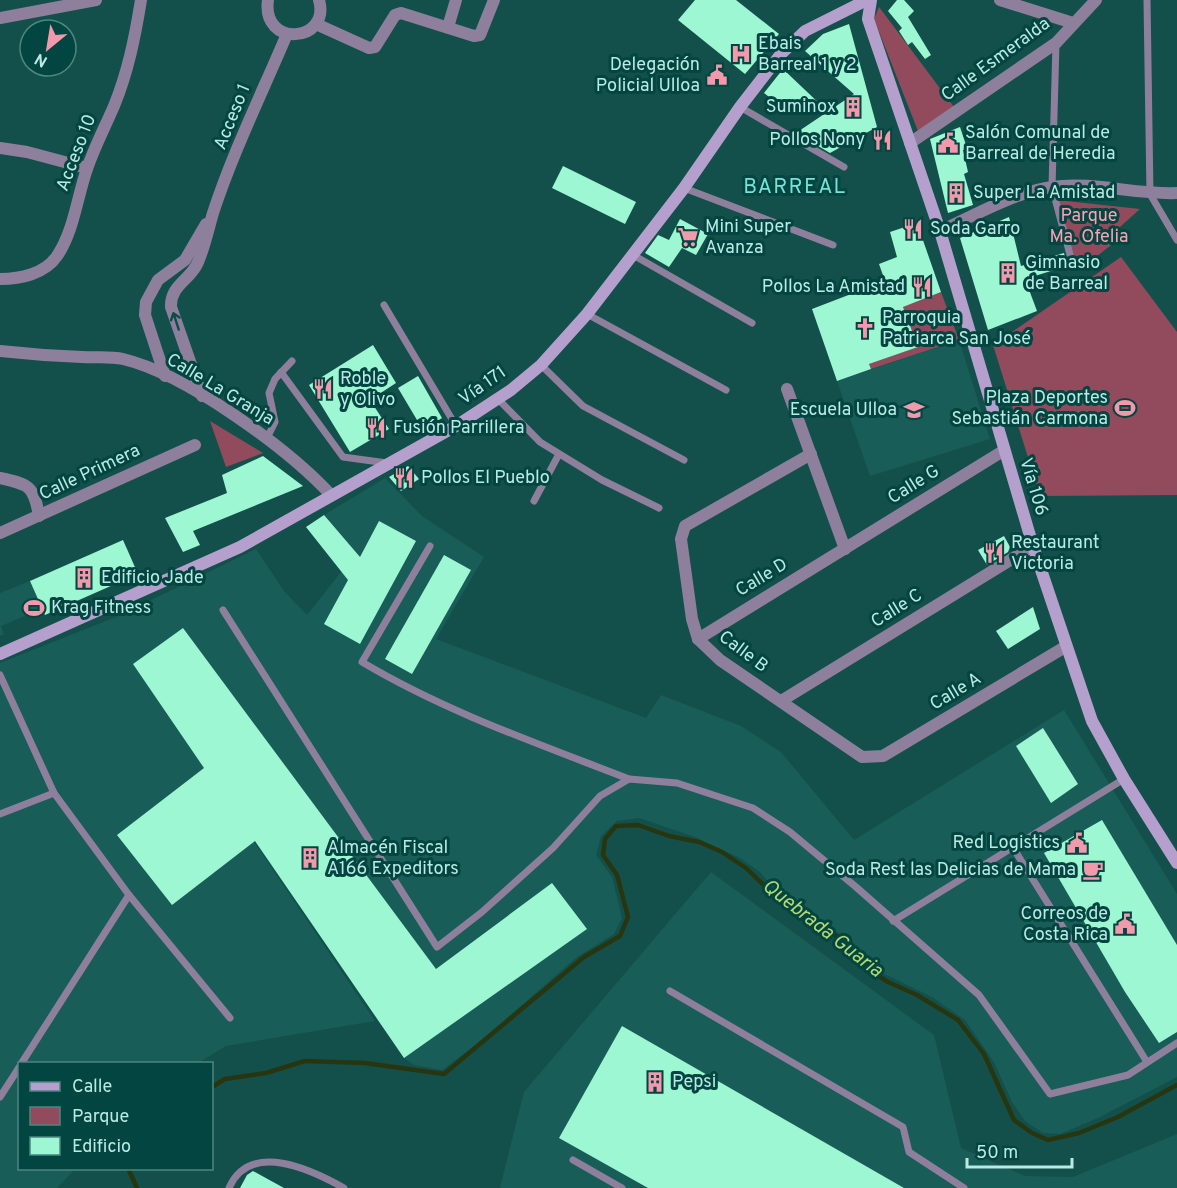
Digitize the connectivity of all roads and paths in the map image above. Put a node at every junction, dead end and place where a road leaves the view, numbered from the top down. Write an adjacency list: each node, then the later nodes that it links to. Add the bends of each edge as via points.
1 (96, 0): 12 (street)
2 (141, 0): 22 (street, Acceso 10, via 133,51 115,105)
3 (260, 0): 4 (street)
4 (268, 0): 16 (street, via 269,17 279,31)
5 (319, 0): 14 (street)
6 (456, 0): 15 (street)
7 (494, 0): 15 (street, via 480,35)
8 (869, 0): 18 (main road, Vía 171, via 805,31 781,54); 19 (main road, Vía 106, via 868,19)
9 (1000, 0): 13 (street)
10 (1096, 0): 13 (street, Calle Esmeralda)
11 (1147, 0): 26 (lane)
12 (0, 18)
13 (1073, 23): 17 (street, Calle Esmeralda)
14 (316, 24): 15 (street, via 369,48 375,47 395,15 401,13); 16 (street, via 303,33)
15 (448, 27)
16 (287, 34): 27 (street, Acceso 1)
17 (1056, 43): 19 (street, Calle Esmeralda); 23 (lane)
18 (740, 107): 21 (lane); 24 (main road, Vía 171)
19 (910, 143): 28 (main road, Vía 106)
20 (0, 148): 22 (street)
21 (844, 166)
22 (87, 168): 33 (street, Acceso 10, via 56,258 18,279)
23 (1052, 187): 26 (street); 28 (street, via 1013,197); 32 (lane)
24 (684, 188): 30 (lane); 31 (main road, Vía 171)
25 (1177, 193): 26 (street)
26 (1150, 194): 29 (lane)
27 (213, 213): 41 (street, Acceso 1, via 185,260 158,280 147,302 145,315); 44 (street, Acceso 1, one-way to 27, via 170,296 194,272)
28 (940, 231): 49 (main road, Vía 106)
29 (1177, 240)
30 (833, 245)
31 (633, 255): 35 (main road, Vía 171); 36 (lane)
32 (1073, 266)
33 (0, 279)
34 (384, 305): 46 (lane)
35 (587, 314): 39 (main road, Vía 171); 43 (lane)
36 (752, 323)
37 (0, 351): 41 (street, Calle La Granja, via 122,359)
38 (292, 361): 40 (lane)
39 (541, 365): 45 (main road, Vía 171); 52 (lane, via 583,406)
40 (281, 372): 47 (lane, via 269,393 275,418); 53 (lane, via 342,457)
41 (165, 376): 44 (street, Calle La Granja)
42 (787, 389): 51 (street)
43 (726, 390)
44 (202, 396): 47 (street, Calle La Granja)
45 (498, 399): 46 (main road, Vía 171); 50 (lane, via 540,442)
46 (456, 426): 53 (main road, Vía 171)
47 (267, 438): 55 (street, Calle La Granja, via 308,470)
48 (195, 445): 58 (street, Calle Primera)
49 (1003, 451): 61 (main road, Vía 106); 62 (street, Calle G)
50 (560, 454): 56 (lane); 57 (lane)
51 (811, 454): 62 (street); 64 (street, Calle B, via 685,526 681,539)
52 (684, 460)
53 (390, 464): 55 (main road, Vía 171)
54 (0, 478): 58 (street, via 24,483 36,495)
55 (331, 495): 66 (main road, Vía 171, via 240,547)
56 (534, 501)
57 (659, 508)
58 (39, 516): 59 (street, Calle Primera)
59 (0, 533)
60 (430, 546): 70 (lane, via 362,662 415,692 478,720)
61 (1032, 546): 65 (main road, Vía 106); 68 (street, Calle C)
62 (845, 549): 64 (street, Calle D)
63 (223, 610): 70 (lane, via 437,946 482,912 553,848 600,796)
64 (698, 639): 68 (street, Calle B, via 720,660)
65 (1065, 647): 69 (street, Calle A, via 883,756); 71 (main road, Vía 106, via 1092,721)
66 (0, 654)
67 (0, 675): 72 (lane)
68 (781, 701): 69 (street, Calle B)
69 (862, 757)
70 (629, 779): 77 (lane, via 677,783 753,808 790,832)
71 (1124, 779): 74 (lane); 75 (main road, Vía 106)
72 (54, 793): 73 (lane); 76 (lane)
73 (0, 814)
74 (1012, 846): 77 (lane); 82 (lane)
75 (1177, 863)
76 (129, 895): 79 (lane); 81 (lane)
77 (893, 921): 82 (lane, via 979,995 1050,1094 1128,1075)
78 (670, 991): 89 (lane, via 903,1127 909,1152)
79 (230, 1018)
80 (1177, 1043): 82 (lane)
81 (22, 1062)
82 (1147, 1062)
83 (18, 1068): 84 (lane)
84 (0, 1096)
85 (573, 1160): 88 (lane)
86 (229, 1188): 87 (lane, via 243,1169 283,1162)
87 (344, 1188)
88 (622, 1188)
89 (964, 1188)

